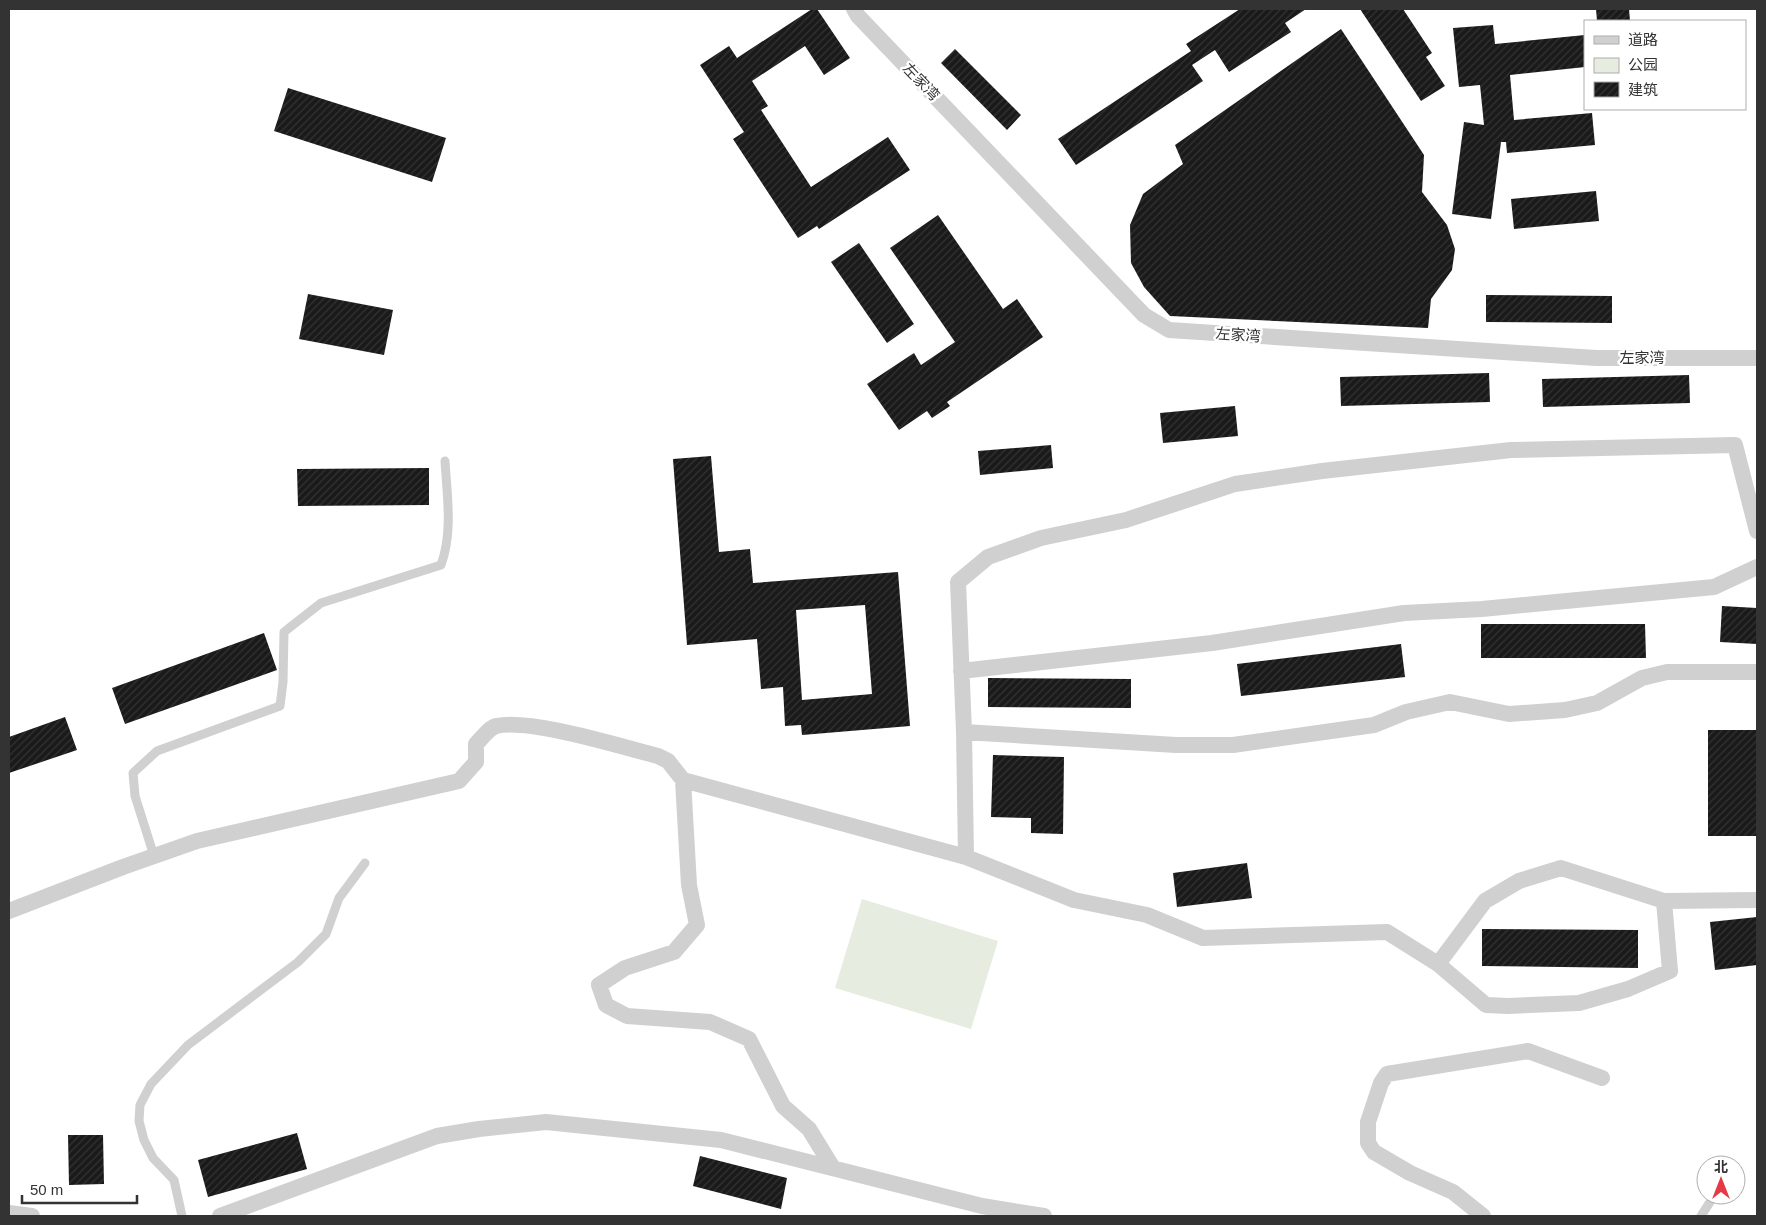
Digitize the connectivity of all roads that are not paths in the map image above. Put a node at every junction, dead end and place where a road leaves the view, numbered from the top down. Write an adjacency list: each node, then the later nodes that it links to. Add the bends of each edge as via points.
1 (854, 9): 2 (street, 左家湾, via 1144,315 1169,330 1596,358)
2 (1757, 358)
3 (445, 461): 10 (lane, via 448,528 441,565 321,603 284,632 280,706 157,751 133,772 135,796)
4 (1757, 531): 6 (street, via 1735,444 1511,450 1235,484 1126,520 1042,538 988,557 958,582)
5 (1757, 567): 6 (street, via 1714,587 1482,609 1404,613 1212,643)
6 (961, 671): 8 (street)
7 (1757, 672): 8 (street, via 1667,672 1642,678 1597,703 1565,710 1509,714 1450,702 1406,712 1374,725 1232,745 1176,745)
8 (964, 732): 11 (street)
9 (683, 780): 10 (street, via 668,761 658,756 514,724 494,726 476,744 476,762 459,781 197,841); 11 (street); 18 (street, via 689,885 697,925 674,952 625,968 600,985 606,1005 627,1016 710,1022 750,1040 783,1106 809,1129)
10 (154, 856): 15 (street)
11 (966, 857): 16 (street, via 1074,900 1147,915 1203,938 1387,932)
12 (365, 863): 22 (lane, via 339,898 326,934 298,962 188,1044 152,1084 140,1105 139,1121 144,1140 153,1158 174,1180)
13 (1757, 900): 14 (street)
14 (1664, 901): 16 (street, via 1562,868 1519,881 1484,901); 16 (street, via 1670,971 1628,989 1579,1003 1486,1005)
15 (9, 911)
16 (1438, 964)
17 (1602, 1078): 25 (street, via 1528,1051 1387,1074 1380,1083 1368,1122 1368,1143 1374,1152 1453,1192)
18 (833, 1168): 23 (street, via 721,1140 546,1122 437,1136); 24 (street, via 982,1206)
19 (1708, 1205): 26 (lane)
20 (9, 1213): 21 (street)
21 (32, 1216)
22 (182, 1216)
23 (220, 1216)
24 (1044, 1216)
25 (1483, 1216)
26 (1701, 1216)

